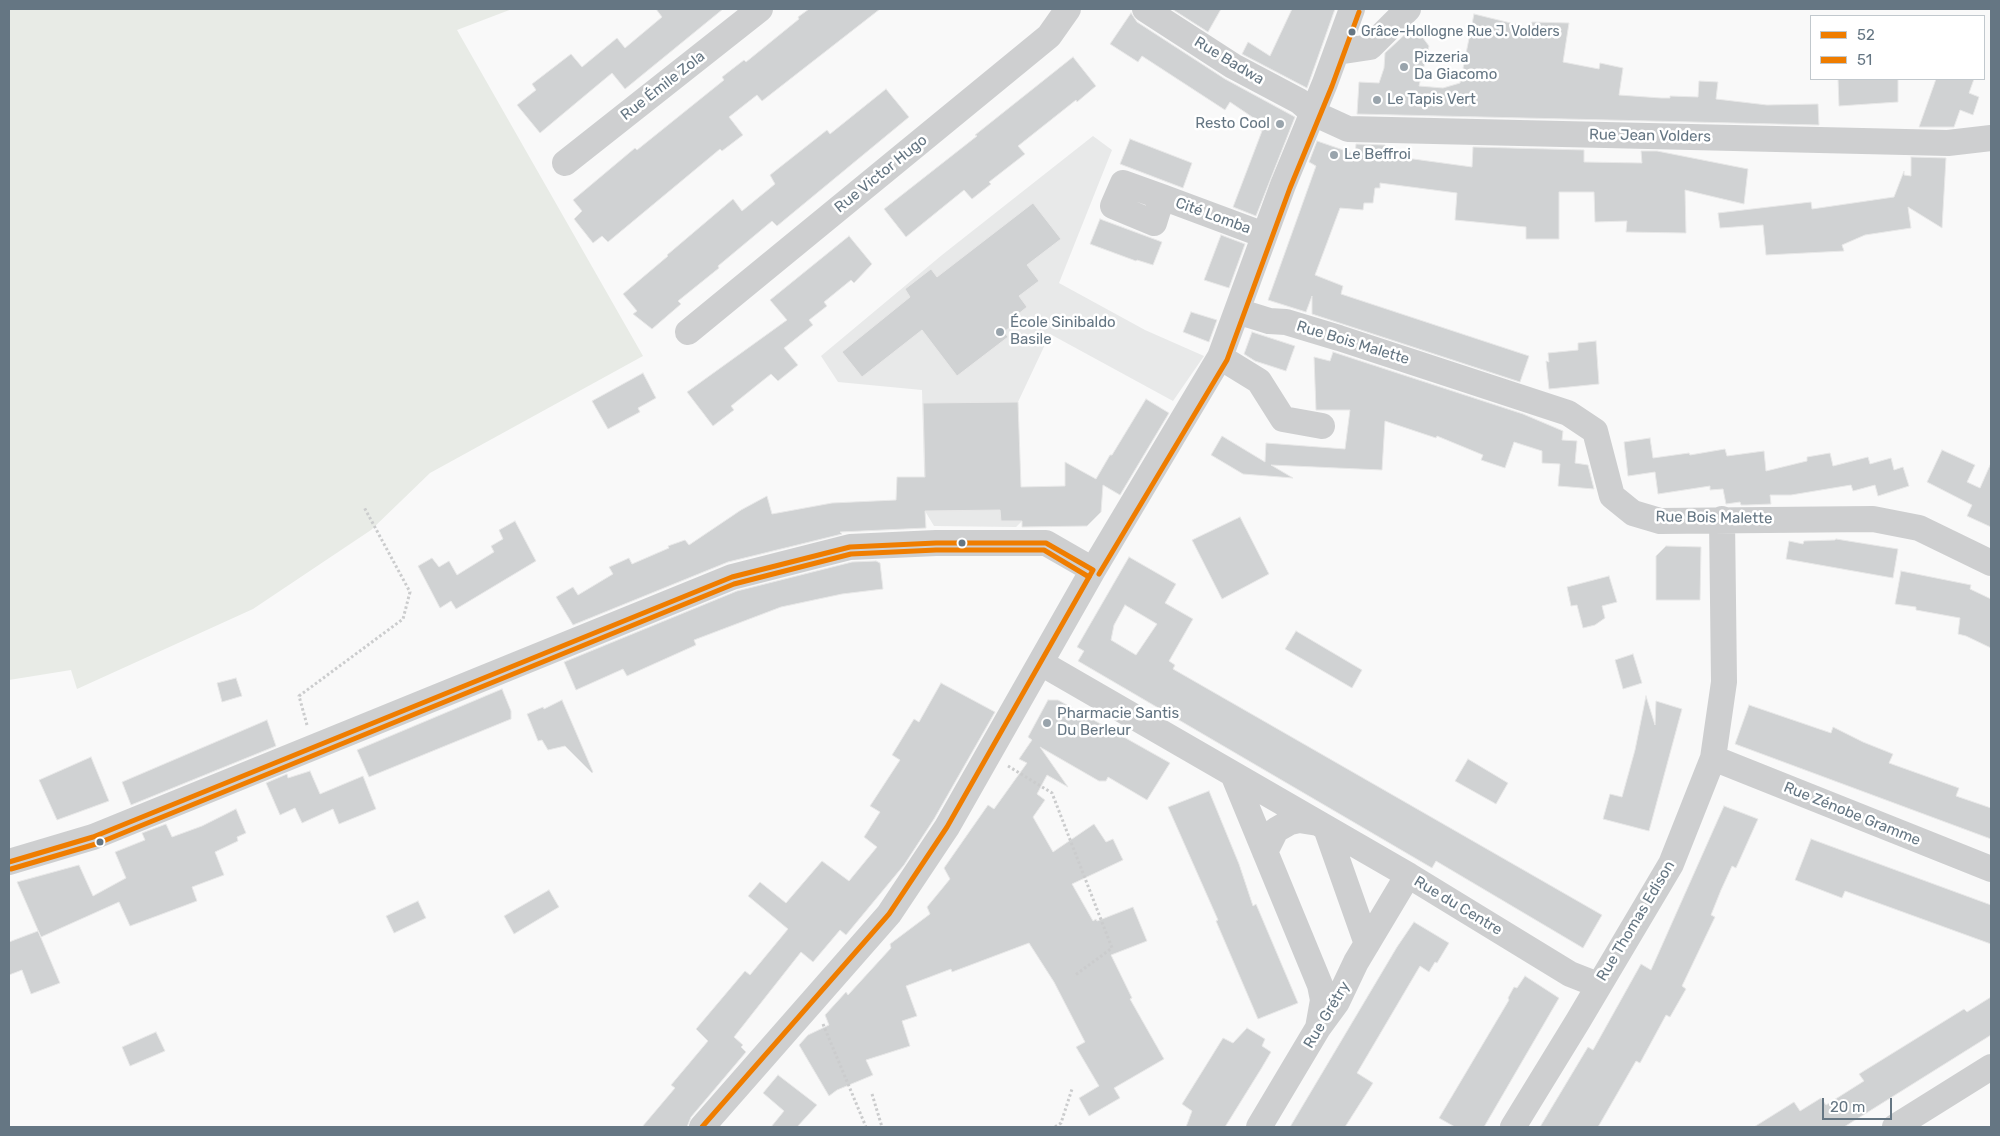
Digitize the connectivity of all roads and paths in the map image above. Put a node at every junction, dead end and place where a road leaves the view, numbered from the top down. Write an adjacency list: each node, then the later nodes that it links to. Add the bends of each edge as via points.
1 (760, 9): 9 (street, Rue Émile Zola)
2 (1068, 9): 13 (street, Rue Victor Hugo, via 1049,36)
3 (1145, 9): 7 (street, Rue Badwa, via 1233,66 1299,101)
4 (1352, 9): 6 (street)
5 (1408, 9): 6 (street, via 1370,47)
6 (1337, 52): 7 (street)
7 (1313, 113): 8 (street, Rue Jean Volders, via 1348,129 1948,143); 11 (street)
8 (1991, 138)
9 (566, 163)
10 (1162, 197): 11 (street, Cité Lomba)
11 (1264, 235): 12 (street)
12 (1237, 311): 14 (street); 17 (street, Rue Bois Malette, via 1358,344 1568,413 1595,431 1612,496 1633,513 1660,521)
13 (688, 332)
14 (1220, 357): 15 (street, via 1259,382 1282,419); 19 (street)
15 (1322, 426)
16 (364, 507): 21 (path, via 410,592 403,619 298,696)
17 (1722, 519): 18 (street, Rue Bois Malette, via 1873,519 1919,528); 23 (street, Rue Thomas Edison, via 1724,682)
18 (1991, 563)
19 (1093, 570): 20 (street); 21 (street, via 1046,544 936,543 850,547 732,577)
20 (1041, 663): 22 (street); 24 (street, Rue du Centre)
21 (314, 747): 27 (street, via 93,836)
22 (989, 754): 32 (path, via 1052,794 1112,948); 34 (street, via 948,827 889,914)
23 (1713, 758): 28 (street, Rue Zénobe Gramme); 33 (street, Rue Thomas Edison, via 1672,864)
24 (1233, 774): 25 (street, Rue du Centre); 26 (street)
25 (1322, 826): 26 (street, Rue du Centre, via 1299,820 1290,822 1276,830); 29 (street, Rue du Centre); 30 (street)
26 (1265, 852): 31 (street)
27 (9, 862)
28 (1991, 869)
29 (1408, 875): 30 (street, Rue Grétry); 33 (street, Rue du Centre, via 1570,974)
30 (1365, 947): 31 (street, via 1343,969 1331,973 1317,968); 35 (street, Rue Grétry, via 1340,997)
31 (1308, 956): 35 (street, via 1323,1000)
32 (1074, 976)
33 (1598, 985): 44 (street, Rue Thomas Edison)
34 (813, 1001): 39 (street); 40 (path)
35 (1318, 1028): 43 (street, Rue Grétry)
36 (1991, 1067): 45 (street)
37 (1072, 1089): 42 (path, via 1061,1123)
38 (872, 1094): 41 (path)
39 (702, 1127)
40 (866, 1127)
41 (882, 1127)
42 (1055, 1127)
43 (1259, 1127)
44 (1512, 1127)
45 (1895, 1127)

